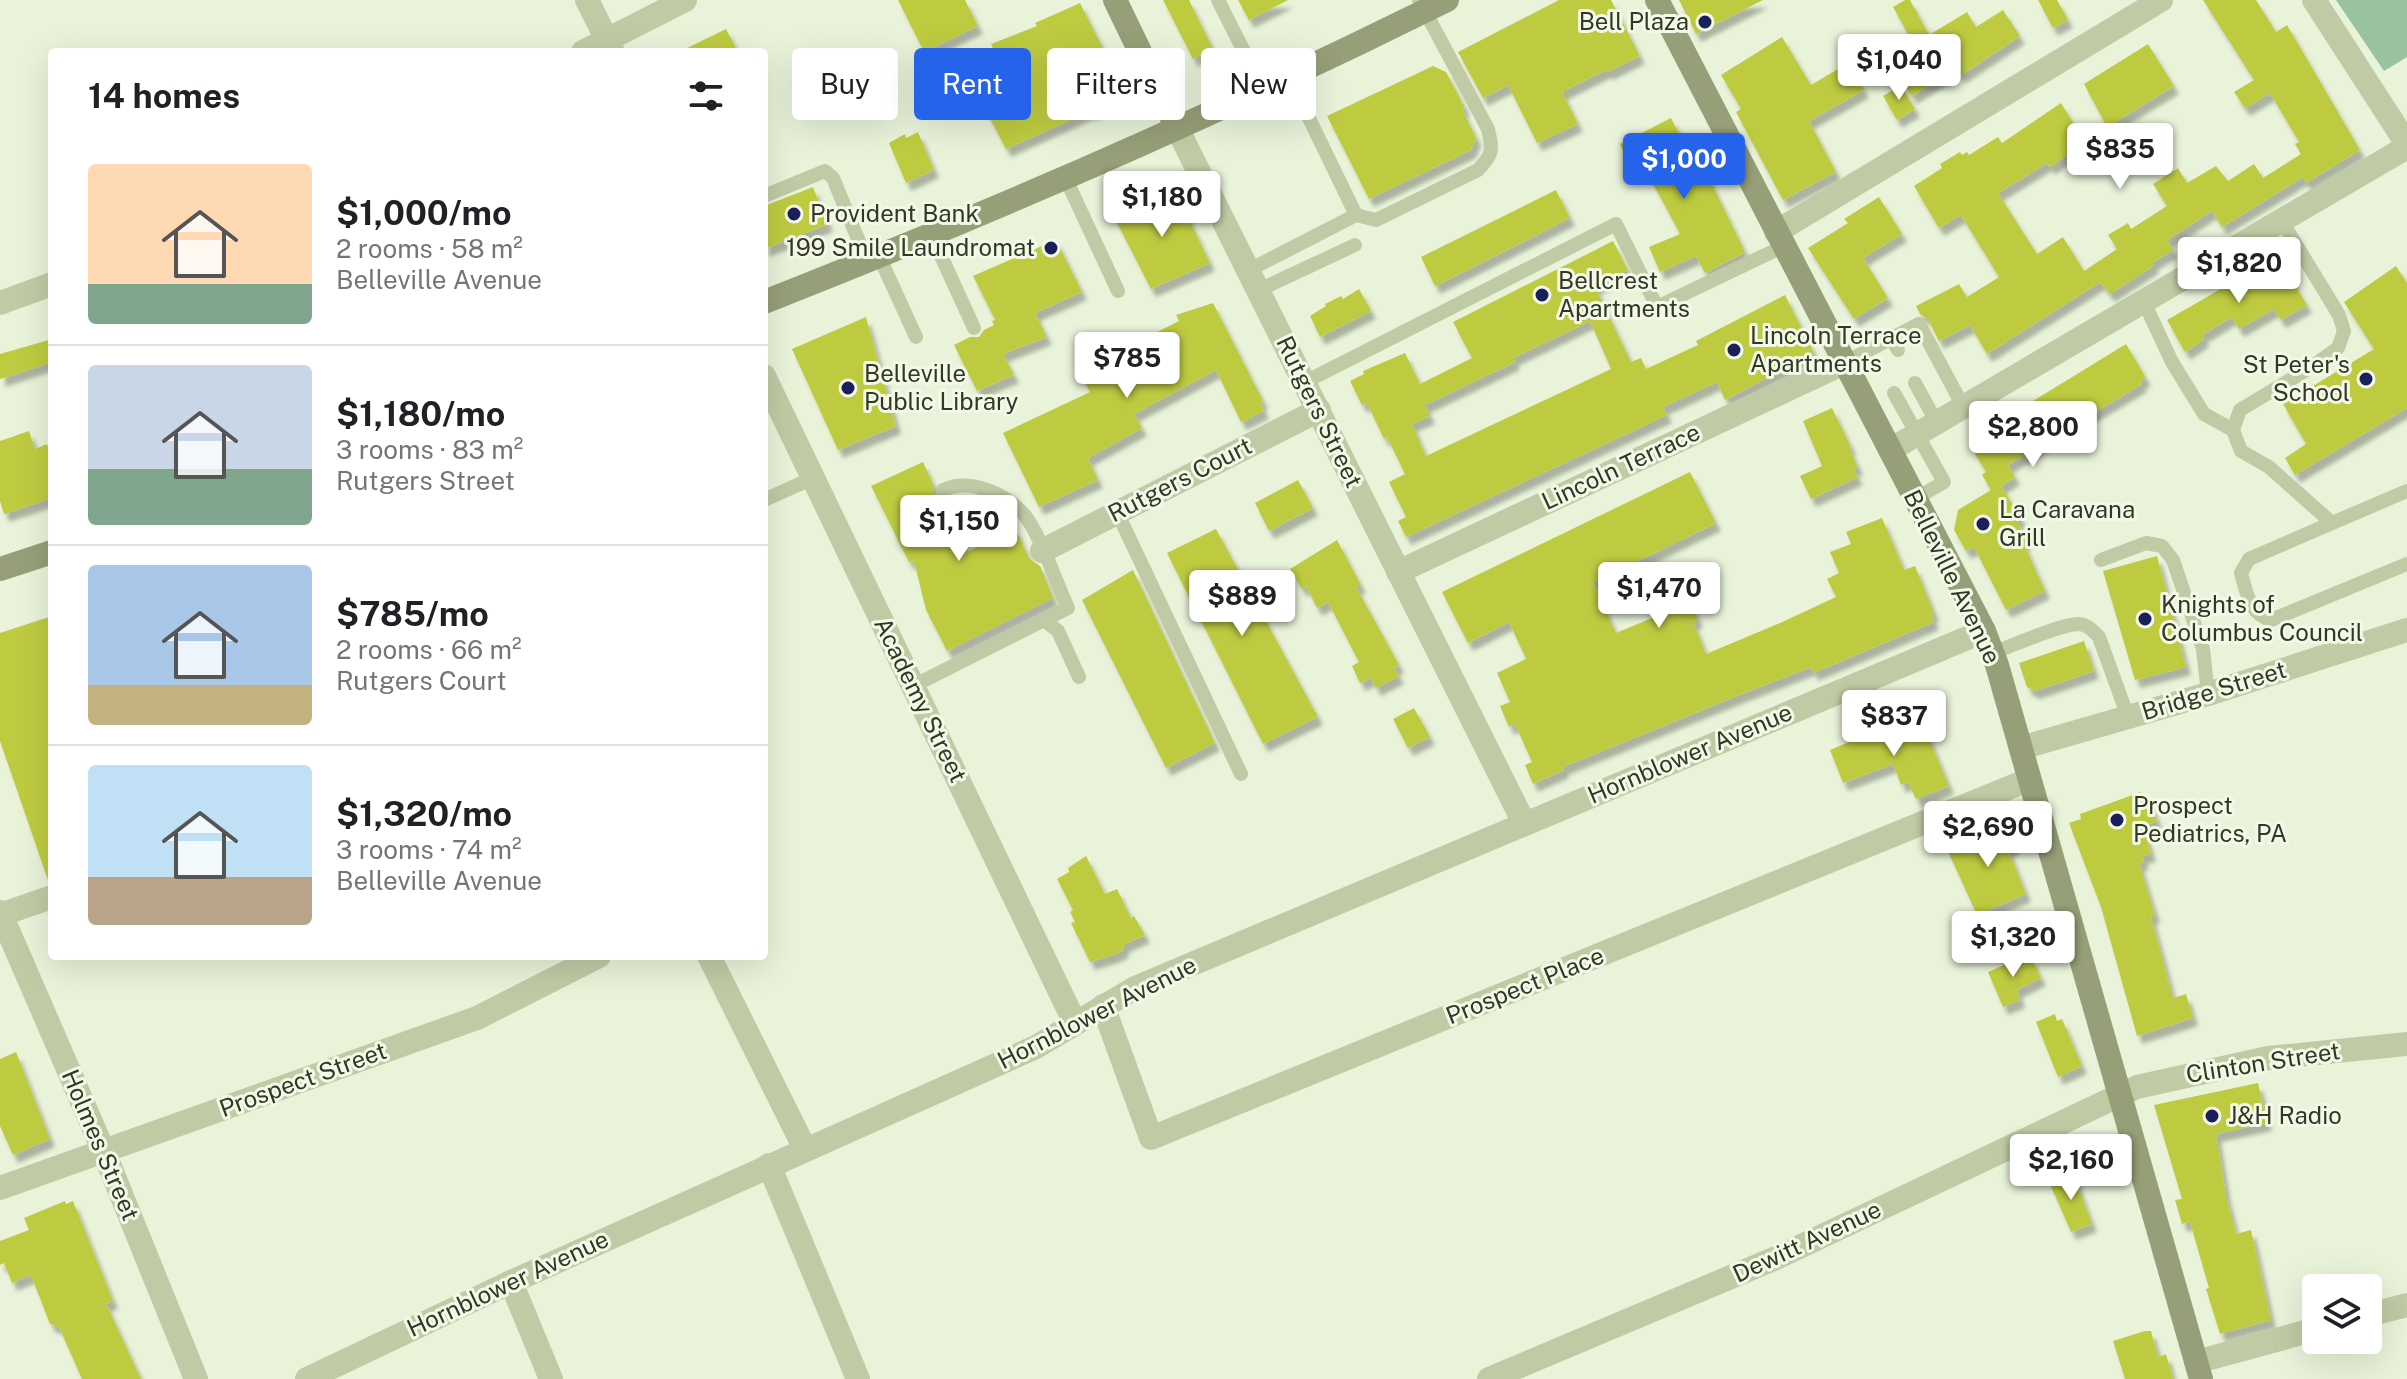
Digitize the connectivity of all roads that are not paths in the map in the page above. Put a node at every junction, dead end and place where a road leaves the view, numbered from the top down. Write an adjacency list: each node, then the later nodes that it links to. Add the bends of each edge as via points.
1 (587, 0): 9 (street)
2 (685, 0): 9 (street)
3 (1115, 0): 14 (main road, Rutgers Street)
4 (1218, 0): 10 (lane)
5 (1657, 0): 21 (main road, Belleville Avenue)
6 (2161, 0): 21 (street)
7 (2314, 0): 15 (street)
8 (1430, 4): 11 (main road); 18 (lane, via 1493,150 1478,170 1376,220)
9 (610, 46)
10 (1242, 48)
11 (1316, 63)
12 (1201, 117): 14 (main road)
13 (1310, 120): 18 (lane)
14 (1177, 128): 16 (main road); 24 (street, Rutgers Street)
15 (2407, 145): 19 (street)
16 (1065, 177): 20 (main road); 26 (lane)
17 (768, 194): 23 (lane, via 825,171)
18 (1356, 215): 24 (lane)
19 (2281, 220): 28 (street); 40 (lane, via 2344,331 2338,348 2240,410)
20 (931, 234): 23 (main road); 30 (lane)
21 (1780, 239): 32 (main road, Belleville Avenue); 33 (lane, via 1657,307 1616,224)
22 (1355, 245): 24 (lane)
23 (873, 259): 27 (main road); 31 (lane)
24 (1254, 280): 33 (street, Rutgers Street)
25 (48, 285): 29 (street)
26 (1118, 291)
27 (768, 300)
28 (2144, 302): 37 (street); 40 (lane, via 2204,414)
29 (0, 303)
30 (974, 328)
31 (916, 337)
32 (1844, 363): 37 (lane, via 1874,355 1919,324); 41 (main road, Belleville Avenue); 54 (street, Lincoln Terrace)
33 (1305, 382): 38 (street, Rutgers Street)
34 (1915, 383): 39 (lane)
35 (768, 384): 42 (street, Academy Street)
36 (1894, 393): 39 (lane)
37 (1964, 408): 39 (street)
38 (1319, 410): 47 (street, Rutgers Court); 54 (street, Rutgers Street)
39 (1927, 429): 41 (street); 46 (lane, via 1944,482)
40 (2233, 430): 48 (lane, via 2241,451 2269,467)
41 (1890, 450): 46 (main road, Belleville Avenue)
42 (813, 478): 45 (lane); 59 (street, Academy Street)
43 (943, 490): 49 (lane, via 975,485 997,494 1025,516)
44 (2407, 491): 48 (lane)
45 (768, 498)
46 (1915, 499): 57 (main road, Belleville Avenue)
47 (1117, 512): 49 (street, Rutgers Court); 63 (lane)
48 (2332, 523): 52 (lane, via 2249,559 2241,573 2260,617 2271,620)
49 (1042, 551): 55 (lane, via 1068,608)
50 (48, 553): 53 (main road)
51 (2101, 560): 60 (lane, via 2146,543 2162,546 2173,560 2203,649)
52 (2407, 564)
53 (0, 569)
54 (1398, 572): 65 (street, Rutgers Street)
55 (1044, 620): 58 (lane, via 1058,631); 59 (lane)
56 (2407, 630): 60 (street, Bridge Street)
57 (1988, 642): 61 (lane, via 2078,624 2089,627 2099,637); 62 (main road, Belleville Avenue); 65 (street, Hornblower Avenue)
58 (1079, 677)
59 (913, 686): 71 (street, Academy Street)
60 (2208, 694): 61 (street, Bridge Street)
61 (2128, 717): 62 (street, Bridge Street)
62 (2021, 748): 64 (main road, Belleville Avenue)
63 (1241, 774)
64 (2028, 780): 70 (street, Prospect Place, via 1151,1138); 73 (main road, Belleville Avenue)
65 (1524, 823): 70 (street, Hornblower Avenue)
66 (48, 898): 67 (street)
67 (0, 914): 75 (street, Holmes Street)
68 (591, 960): 75 (street, Prospect Street, via 477,1018)
69 (711, 960): 74 (street)
70 (1103, 1006): 71 (street, Hornblower Avenue)
71 (1075, 1023): 74 (street, Hornblower Avenue, via 1036,1047)
72 (2407, 1044): 73 (street, Clinton Street, via 2268,1058 2152,1082)
73 (2121, 1094): 82 (main road, Belleville Avenue); 87 (street, Dewitt Avenue, via 1776,1258)
74 (805, 1149): 76 (street, Hornblower Avenue)
75 (104, 1152): 77 (street, Prospect Street); 83 (street, Holmes Street)
76 (769, 1165): 78 (street, Hornblower Avenue); 86 (street)
77 (0, 1188)
78 (511, 1282): 84 (street, Hornblower Avenue); 85 (street)
79 (2407, 1305): 80 (street)
80 (2382, 1311)
81 (2302, 1334): 82 (street)
82 (2198, 1370)
83 (196, 1379)
84 (307, 1379)
85 (551, 1379)
86 (858, 1379)
87 (1489, 1379)

